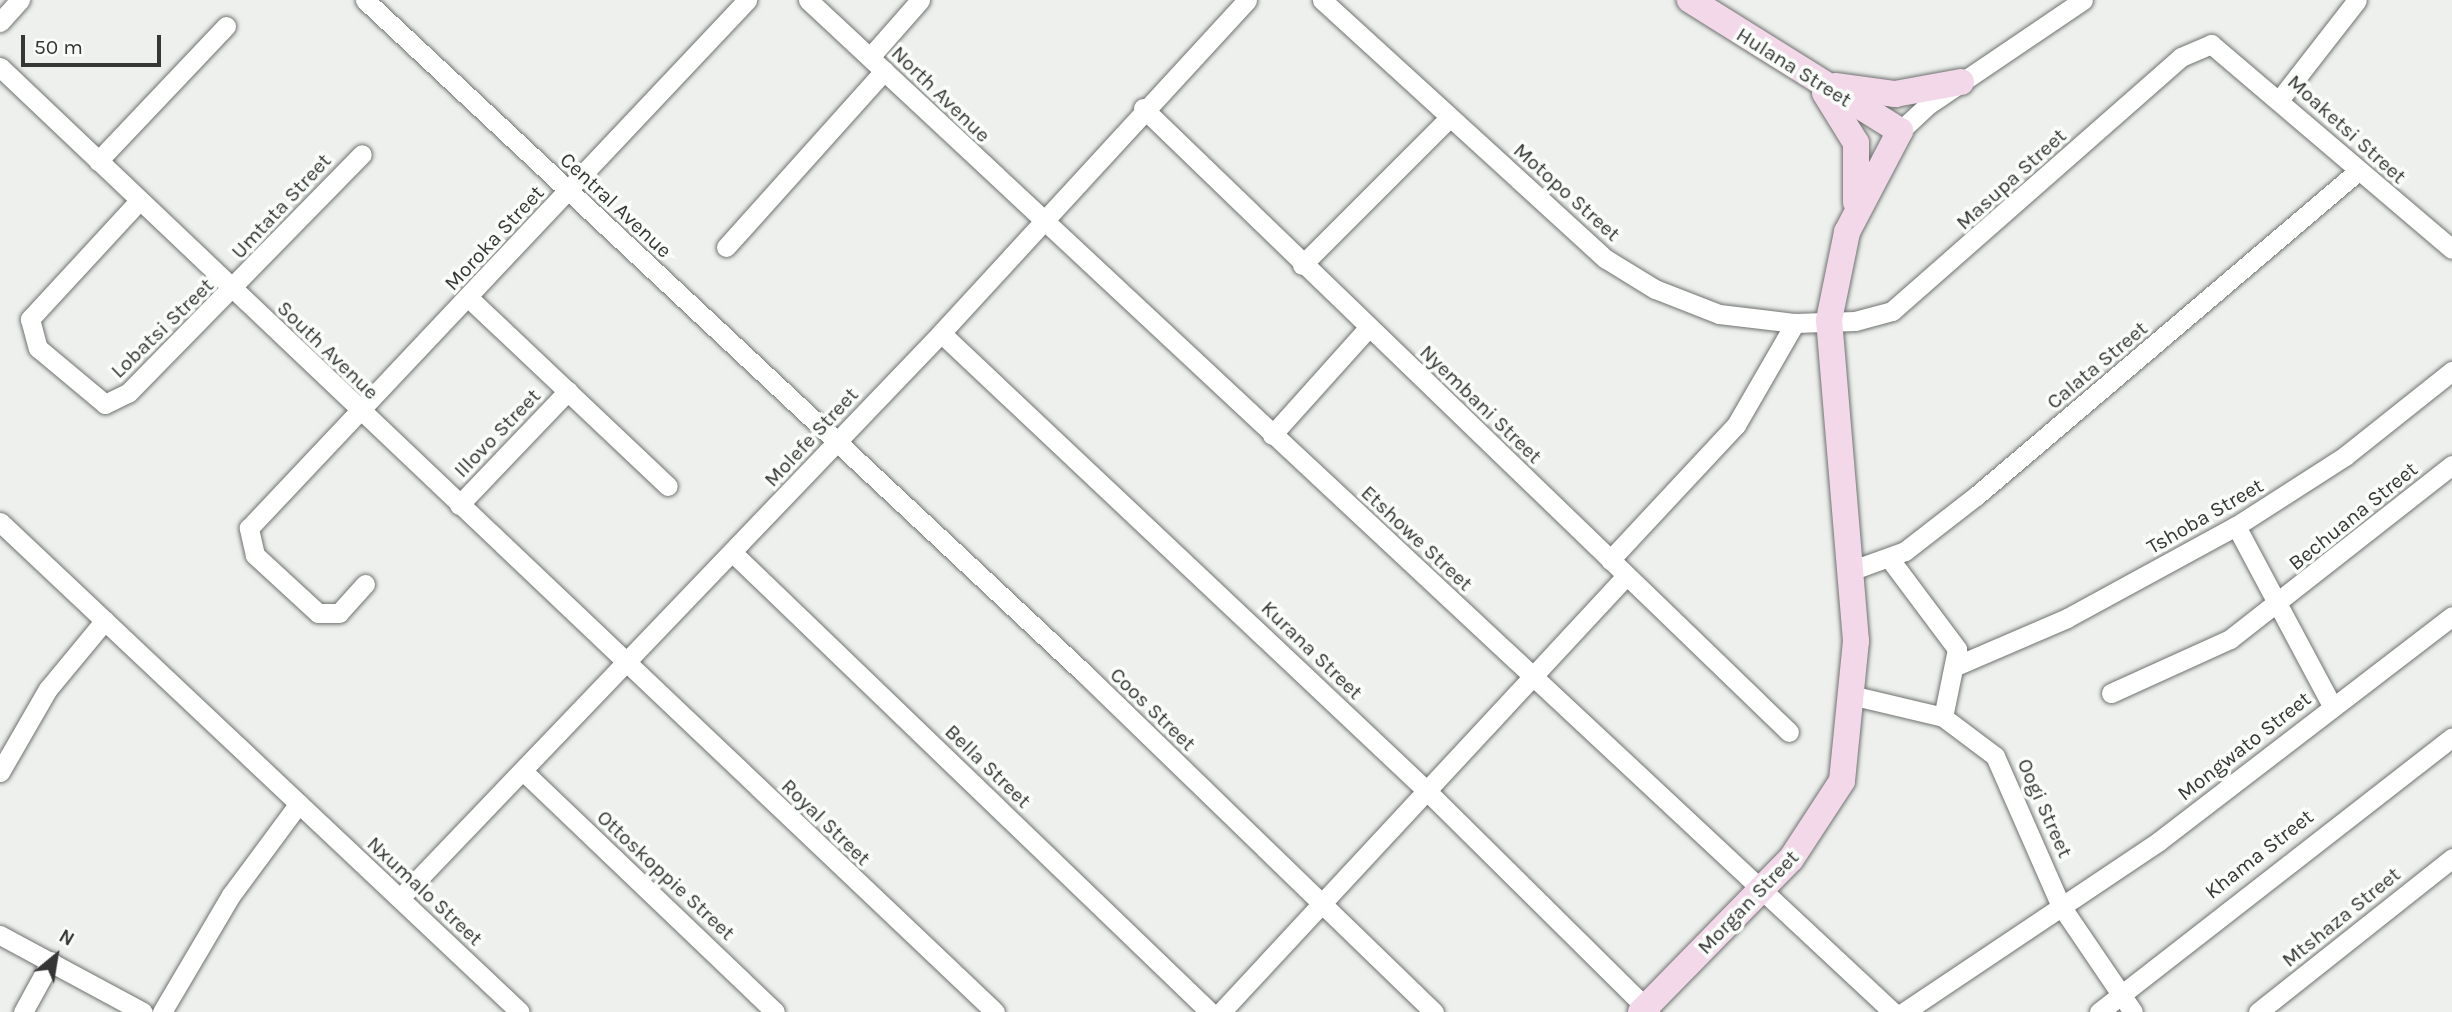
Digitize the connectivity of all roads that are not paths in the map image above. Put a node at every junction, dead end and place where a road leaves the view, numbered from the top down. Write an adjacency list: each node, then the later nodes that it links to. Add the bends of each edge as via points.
1 (20, 0): 11 (street)
2 (365, 0): 25 (street, Central Avenue)
3 (747, 0): 25 (street, Moroka Street)
4 (808, 0): 14 (street, North Avenue)
5 (920, 0): 14 (street)
6 (1247, 0): 19 (street, Molefe Street)
7 (1322, 0): 20 (street, Motopo Street)
8 (1690, 0): 16 (street, Hulana Street)
9 (2083, 0): 17 (street)
10 (2357, 0): 18 (street)
11 (0, 22)
12 (226, 26): 23 (street)
13 (2211, 44): 18 (street, Moaketsi Street); 34 (street, Masupa Street, via 2181,57 1914,296 1877,317)
14 (877, 64): 28 (street, North Avenue); 29 (street)
15 (0, 67): 23 (street, South Avenue)
16 (1817, 82): 17 (street, via 1895,94); 21 (street, Hulana Street); 27 (street, via 1856,143)
17 (1961, 82): 21 (street)
18 (2280, 99): 24 (street, Moaketsi Street)
19 (1143, 108): 28 (street, Molefe Street); 31 (street, Nyembani Street)
20 (1450, 117): 31 (street); 35 (street, Motopo Street, via 1597,251 1640,281 1719,314)
21 (1900, 131): 27 (street)
22 (362, 154): 32 (street, Umtata Street)
23 (98, 161): 26 (street, South Avenue)
24 (2358, 171): 30 (street, Moaketsi Street); 49 (street, Calata Street, via 1976,496)
25 (568, 191): 33 (street, Moroka Street); 42 (street, Central Avenue)
26 (137, 203): 32 (street, South Avenue); 32 (street, Lobatsi Street, via 30,319 38,348 93,399 110,404 128,393)
27 (1856, 211): 34 (street)
28 (1041, 221): 37 (street, Molefe Street); 41 (street, Etshowe Street)
29 (726, 247)
30 (2452, 249)
31 (1302, 265): 36 (street, Nyembani Street)
32 (234, 290): 40 (street, South Avenue)
33 (470, 299): 39 (street); 40 (street, Moroka Street)
34 (1829, 320): 35 (street, Motopo Street); 51 (street)
35 (1795, 323): 50 (street, via 1737,425)
36 (1369, 327): 41 (street); 50 (street, Nyembani Street)
37 (941, 333): 42 (street, Molefe Street); 68 (street, Kurana Street)
38 (2452, 371): 47 (street, Tshoba Street, via 2345,456)
39 (568, 391): 44 (street); 45 (street, Illovo Street)
40 (360, 412): 45 (street, South Avenue); 53 (street, via 259,515 246,536 255,555 318,613 339,613)
41 (1272, 435): 59 (street, Etshowe Street)
42 (836, 443): 48 (street, Molefe Street); 73 (street, Coos Street)
43 (2452, 465): 54 (street, Bechuana Street)
44 (668, 486)
45 (459, 505): 57 (street, South Avenue)
46 (0, 523): 56 (street, Nxumalo Street)
47 (2236, 526): 54 (street); 58 (street, Tshoba Street, via 2067,618)
48 (733, 553): 57 (street, Molefe Street); 85 (street, Bella Street)
49 (1889, 558): 51 (street, Calata Street); 58 (street, via 1948,632)
50 (1610, 560): 52 (street, Nyembani Street)
51 (1850, 571): 61 (street)
52 (1626, 576): 59 (street); 64 (street, Nyembani Street)
53 (365, 584)
54 (2281, 602): 60 (street, Bechuana Street, via 2230,639); 62 (street)
55 (2452, 616): 62 (street, Mongwato Street)
56 (105, 620): 66 (street, via 48,689); 69 (street, Nxumalo Street)
57 (626, 664): 67 (street, Molefe Street); 84 (street, Royal Street)
58 (1958, 665): 63 (street, via 1942,699)
59 (1535, 679): 68 (street); 71 (street, Etshowe Street)
60 (2111, 693)
61 (1855, 696): 63 (street, Oogi Street); 71 (street, Morgan Street, via 1842,781 1806,841)
62 (2332, 706): 74 (street, Mongwato Street, via 2218,797)
63 (1943, 717): 74 (street, Oogi Street, via 1999,761)
64 (1789, 732)
65 (2452, 737): 77 (street, Khama Street)
66 (0, 772)
67 (524, 772): 72 (street, Molefe Street); 83 (street, Ottoskoppie Street)
68 (1427, 791): 73 (street); 78 (street, Kurana Street)
69 (299, 803): 72 (street, Nxumalo Street); 81 (street, via 230,895)
70 (2452, 858): 92 (street, Mtshaza Street)
71 (1758, 892): 78 (street, Morgan Street); 88 (street, Etshowe Street)
72 (400, 898): 82 (street, Nxumalo Street)
73 (1321, 905): 86 (street); 87 (street, Coos Street)
74 (2061, 906): 77 (street, Oogi Street); 89 (street, Mongwato Street)
75 (0, 934): 76 (street)
76 (51, 961): 79 (street); 80 (street)
77 (2120, 994): 90 (street, Khama Street); 91 (street, Oogi Street)
78 (1645, 1011)
79 (23, 1012)
80 (143, 1012)
81 (162, 1012)
82 (520, 1012)
83 (775, 1012)
84 (995, 1012)
85 (1210, 1012)
86 (1221, 1012)
87 (1434, 1012)
88 (1893, 1012)
89 (1904, 1012)
90 (2099, 1012)
91 (2133, 1012)
92 (2258, 1012)

